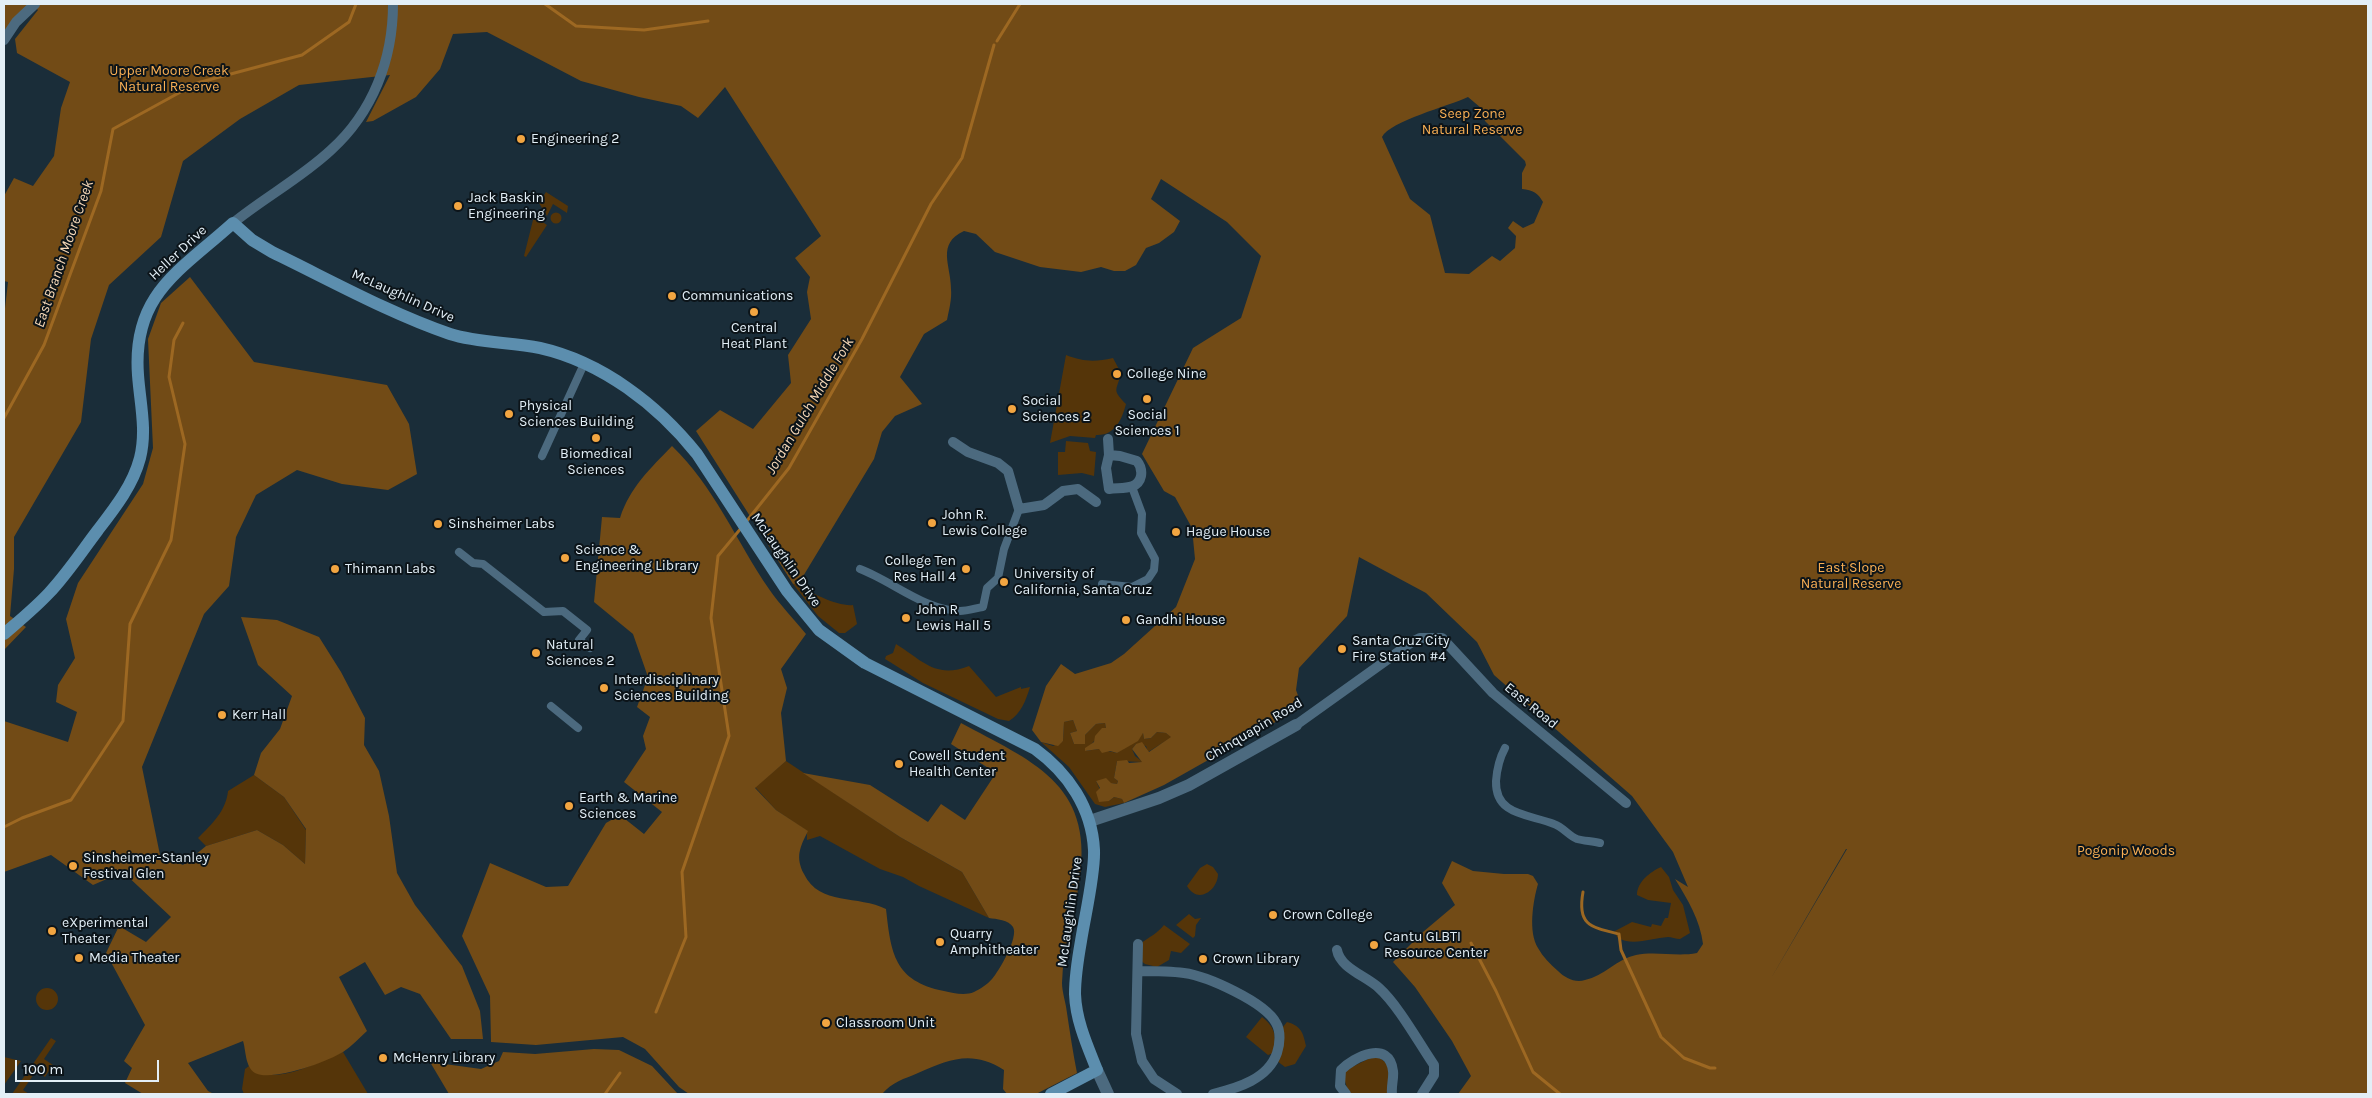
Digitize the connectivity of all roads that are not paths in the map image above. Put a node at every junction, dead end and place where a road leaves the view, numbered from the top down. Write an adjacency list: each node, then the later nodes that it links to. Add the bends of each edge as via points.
1 (34, 4): 3 (street)
2 (393, 4): 4 (street, Heller Drive, via 393,28 385,63 375,91 355,123 332,150)
3 (4, 40)
4 (233, 223): 5 (main road, McLaughlin Drive, via 272,252 437,329 467,338 553,351); 16 (main road, Heller Drive, via 164,286 153,298 143,318 137,366 143,443 135,471 123,495 58,583)
5 (584, 364): 9 (street); 24 (main road, McLaughlin Drive, via 622,385 678,431 808,618 833,641 860,660 1020,740 1048,758 1069,781)
6 (1108, 439): 8 (street)
7 (953, 442): 12 (street, via 968,452 998,463 1008,472)
8 (1109, 455): 10 (street, via 1106,468 1109,489); 10 (street, via 1132,458 1140,465 1140,480)
9 (542, 456)
10 (1132, 487): 15 (street, via 1142,514 1142,533 1155,559 1154,570 1148,580 1132,587)
11 (1096, 502): 12 (street, via 1078,489 1063,491 1044,505)
12 (1019, 509): 14 (street, via 1004,549 998,578 987,588 983,607 949,610 920,600)
13 (459, 552): 18 (street, via 473,564 483,564 544,612 564,612 587,630 579,640)
14 (860, 569)
15 (1102, 584)
16 (4, 634)
17 (1420, 638): 20 (street, Chinquapin Road); 23 (street, East Road, via 1442,638 1493,693)
18 (590, 648)
19 (551, 706): 21 (street)
20 (1296, 725): 24 (street, Chinquapin Road, via 1189,785)
21 (578, 728)
22 (1505, 748): 25 (street, via 1498,762 1496,786 1503,805 1557,825 1576,838)
23 (1626, 803)
24 (1090, 821): 29 (main road, McLaughlin Drive, via 1093,869 1075,993 1081,1029)
25 (1600, 842)
26 (1138, 944): 28 (street)
27 (1337, 950): 36 (street, via 1344,964 1386,995 1434,1065 1434,1075)
28 (1138, 971): 32 (street, via 1136,1034 1142,1060 1154,1079); 33 (street, via 1185,973 1217,983 1247,998 1276,1022 1278,1048 1266,1071 1236,1088)
29 (1097, 1070): 30 (main road); 31 (street, McLaughlin Drive)
30 (1051, 1094)
31 (1108, 1094)
32 (1177, 1094)
33 (1213, 1094)
34 (1346, 1094): 35 (street, via 1340,1086 1341,1070 1368,1053 1376,1052 1390,1062)
35 (1392, 1094)
36 (1422, 1094)

